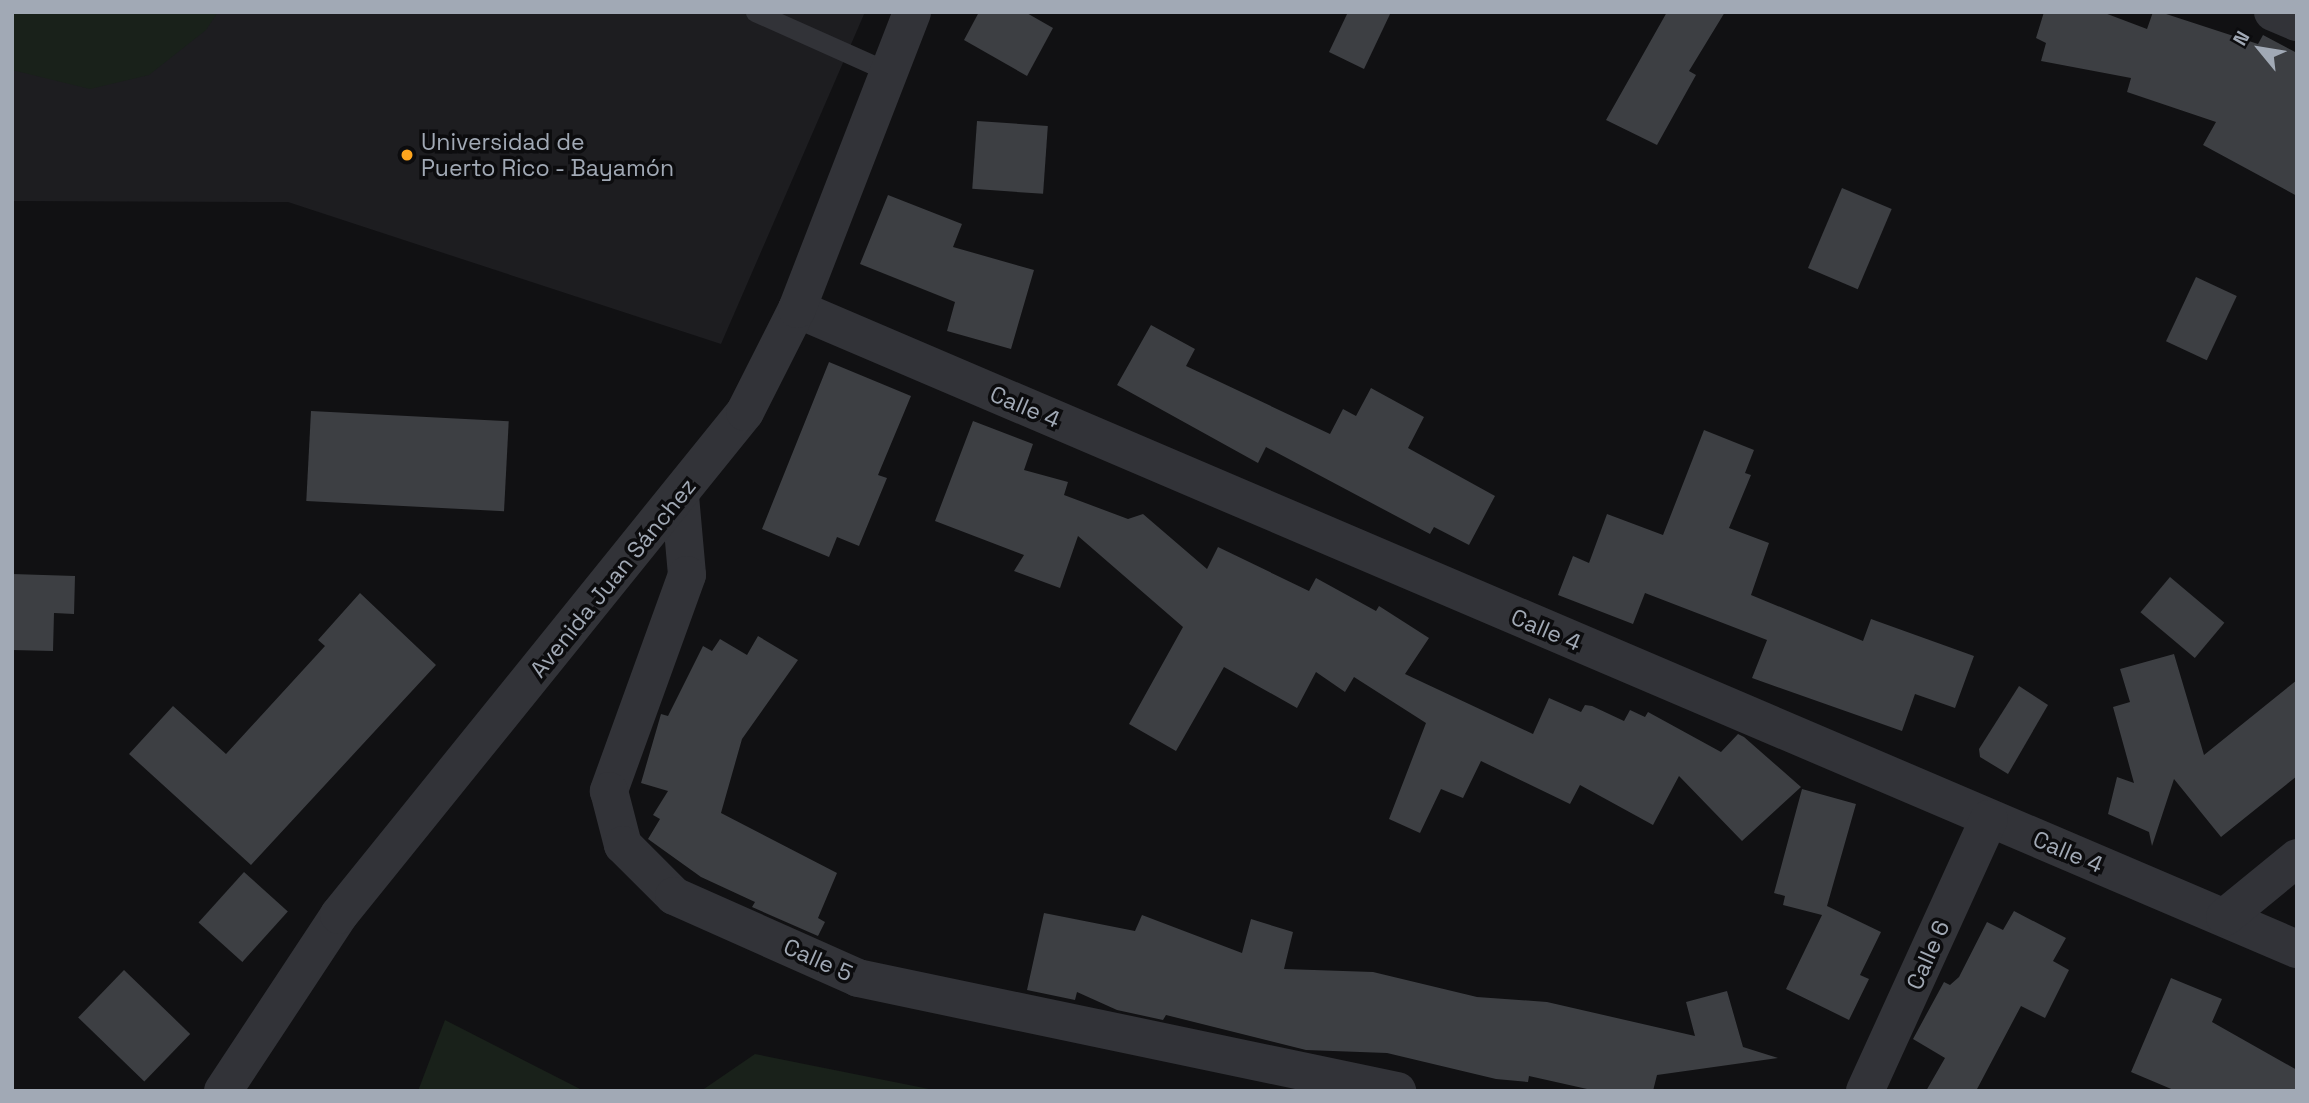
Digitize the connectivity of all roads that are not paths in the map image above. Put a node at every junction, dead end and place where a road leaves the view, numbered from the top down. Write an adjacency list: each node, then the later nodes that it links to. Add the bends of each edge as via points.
1 (755, 12): 5 (lane)
2 (2273, 12): 4 (street)
3 (906, 14): 5 (street, Avenida Juan Sánchez)
4 (2297, 22)
5 (889, 72): 6 (street, Avenida Juan Sánchez)
6 (797, 309): 7 (street, Avenida Juan Sánchez, via 744,411); 8 (street, Calle 4)
7 (680, 496): 12 (street, Avenida Juan Sánchez, via 339,915); 13 (street, Calle 5, via 687,576 609,792 623,845 674,895 858,978)
8 (1989, 819): 10 (street, Calle 4); 14 (street, Calle 6)
9 (2297, 858): 10 (street)
10 (2225, 917): 11 (street, Calle 4)
11 (2297, 949)
12 (223, 1091)
13 (1397, 1091)
14 (1865, 1091)

